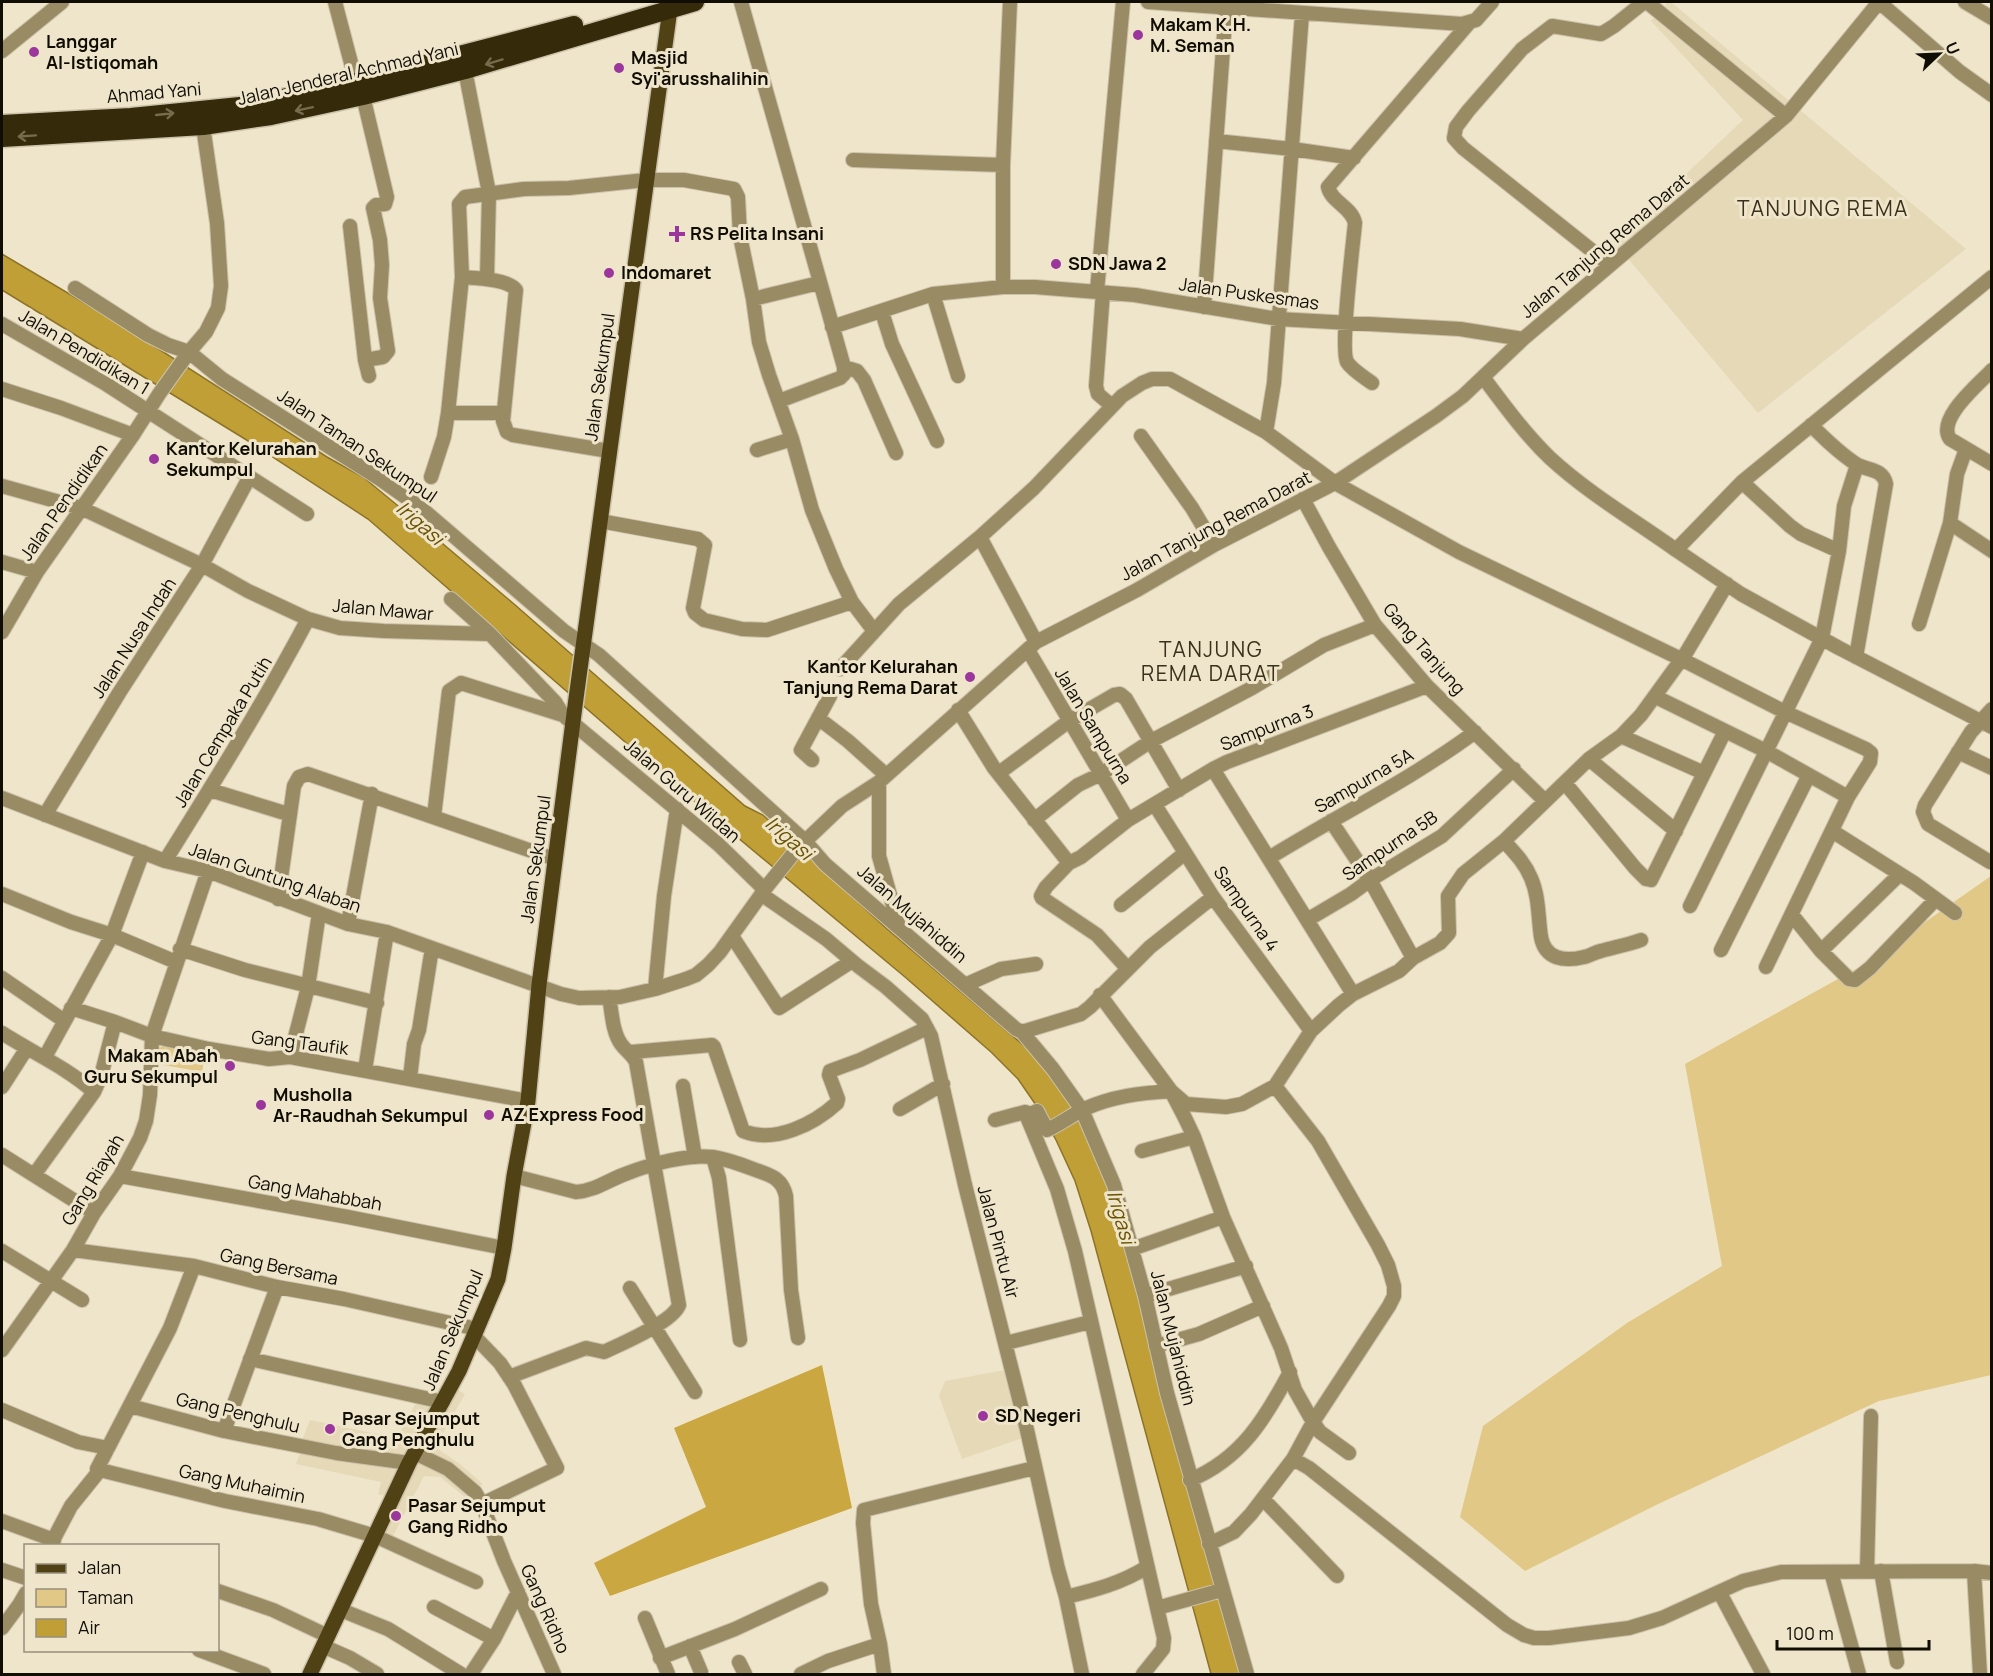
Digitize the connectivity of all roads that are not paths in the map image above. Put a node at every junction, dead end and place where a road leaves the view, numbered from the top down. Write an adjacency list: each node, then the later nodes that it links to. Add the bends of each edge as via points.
1 (48, 2): 19 (street)
2 (62, 2): 19 (street)
3 (335, 2): 21 (street)
4 (695, 2): 13 (highway, Jalan Jenderal Achmad Yani)
5 (741, 2): 41 (street)
6 (1010, 2): 33 (street)
7 (1123, 2): 45 (street)
8 (1148, 2): 15 (street)
9 (1492, 2): 18 (street)
10 (1646, 2): 23 (street); 37 (street, via 1600,34 1552,26 1522,49 1456,127 1455,138 1462,148)
11 (1879, 2): 22 (street); 23 (street, Jalan Tanjung Rema Darat)
12 (1965, 2): 17 (street)
13 (665, 4): 20 (highway, Jalan Jenderal Achmad Yani, one-way to 20); 21 (highway, Ahmad Yani, via 514,42); 34 (main road, Jalan Sekumpul)
14 (1266, 6): 15 (street); 16 (street)
15 (1226, 8): 29 (street)
16 (1302, 14): 18 (street); 30 (street)
17 (1992, 18)
18 (1469, 23): 31 (street)
19 (2, 46)
20 (465, 70): 21 (highway, Jalan Jenderal Achmad Yani); 35 (street)
21 (359, 89): 25 (highway, Ahmad Yani, one-way to 21, via 132,117); 26 (highway, Jalan Jenderal Achmad Yani, one-way to 26, via 271,116); 57 (street, via 387,197 385,204 373,208 380,240 380,298 388,351 383,357)
22 (1992, 95)
23 (1786, 116): 37 (street, Jalan Tanjung Rema Darat)
24 (2, 124): 27 (highway, Ahmad Yani)
25 (95, 126): 26 (highway, Jalan Jenderal Achmad Yani); 27 (highway, Ahmad Yani)
26 (203, 126): 56 (street, Jalan Pendidikan, via 217,223 221,286 218,308 206,332)
27 (67, 127): 28 (highway, one-way to 28)
28 (2, 138)
29 (1216, 141): 30 (street); 49 (street)
30 (1292, 149): 31 (street); 51 (street)
31 (1354, 158): 52 (street, via 1328,187 1356,223)
32 (853, 160): 33 (street)
33 (1003, 165): 43 (street)
34 (646, 180): 35 (street); 48 (street, via 684,180 734,189); 78 (main road, Jalan Sekumpul)
35 (489, 193): 38 (street, via 465,197 459,204); 40 (street)
36 (350, 226): 57 (street)
37 (1610, 265): 55 (street, Jalan Tanjung Rema Darat)
38 (462, 277): 40 (street); 68 (street)
39 (1992, 277): 42 (street)
40 (487, 279): 69 (street, via 512,285 516,290)
41 (819, 283): 48 (street); 54 (street)
42 (1980, 286): 47 (street); 70 (street)
43 (1003, 287): 45 (street, Jalan Puskesmas); 46 (street, Jalan Puskesmas)
44 (75, 288): 56 (street, Jalan Taman Sekumpul)
45 (1100, 291): 49 (street, Jalan Puskesmas); 66 (street, via 1096,386 1098,394)
46 (933, 294): 50 (street, Jalan Puskesmas); 61 (street)
47 (1992, 295)
48 (753, 299): 65 (street, via 759,342)
49 (1204, 307): 51 (street, Jalan Puskesmas)
50 (882, 312): 54 (street, Jalan Puskesmas); 75 (street, via 892,344)
51 (1278, 319): 52 (street, Jalan Puskesmas); 71 (street)
52 (1346, 323): 55 (street, Jalan Puskesmas, via 1460,329); 63 (street, via 1348,363)
53 (2, 324): 67 (street, Jalan Pendidikan 1)
54 (832, 327): 58 (street)
55 (1523, 339): 62 (street, Jalan Tanjung Rema Darat)
56 (186, 356): 67 (street, Jalan Pendidikan); 111 (street, Jalan Taman Sekumpul, via 421,508)
57 (365, 360): 60 (street)
58 (844, 368): 65 (street, via 840,378); 79 (street, via 856,371 864,380)
59 (1992, 370): 76 (street, via 1949,418 1946,427 1950,439)
60 (369, 376)
61 (958, 376)
62 (1483, 377): 85 (street, Jalan Tanjung Rema Darat, via 1436,416); 94 (street, via 1519,425 1551,458)
63 (1372, 383)
64 (2, 390): 72 (street)
65 (779, 401): 74 (street)
66 (1112, 406): 71 (street, via 1142,383 1170,378); 92 (street, via 1034,488)
67 (149, 411): 72 (street, Jalan Pendidikan); 83 (street, Jalan Pendidikan 1)
68 (448, 412): 69 (street); 82 (street)
69 (503, 413): 78 (street, via 504,427 513,435)
70 (1811, 425): 81 (street); 84 (street)
71 (1266, 432): 85 (street)
72 (133, 435): 88 (street, Jalan Pendidikan)
73 (1141, 436): 93 (street)
74 (792, 439): 77 (street); 102 (street, via 812,510)
75 (937, 441)
76 (1966, 449): 80 (street); 91 (street, via 1957,474)
77 (757, 450)
78 (609, 451): 90 (main road, Jalan Sekumpul)
79 (896, 453)
80 (1992, 464)
81 (1857, 465): 96 (street, via 1844,506); 112 (street, via 1879,473 1887,484)
82 (431, 477)
83 (249, 478): 89 (street, Jalan Pendidikan 1); 98 (street, Jalan Nusa Indah)
84 (1742, 482): 94 (street); 96 (street, via 1801,534)
85 (1335, 483): 87 (street, Jalan Tanjung Rema Darat); 113 (street, via 1459,552)
86 (2, 486): 88 (street, Jalan Mawar)
87 (1303, 499): 93 (street, Jalan Tanjung Rema Darat); 105 (street, Gang Tanjung)
88 (81, 508): 98 (street, Jalan Mawar); 99 (street, Jalan Pendidikan)
89 (307, 514)
90 (600, 521): 102 (street, via 703,542 693,608 704,620 767,630); 111 (main road, Jalan Sekumpul)
91 (1950, 523): 95 (street); 104 (street)
92 (980, 537): 107 (street, via 899,604); 110 (street, Jalan Sampurna)
93 (1214, 545): 110 (street, Jalan Tanjung Rema Darat)
94 (1677, 550): 100 (street)
95 (1992, 550)
96 (1839, 551): 109 (street)
97 (2, 562): 99 (street)
98 (202, 566): 103 (street, Jalan Mawar); 151 (street, Jalan Nusa Indah)
99 (38, 572): 106 (street, Jalan Pendidikan)
100 (1727, 584): 109 (street); 113 (street)
101 (451, 599): 108 (street)
102 (852, 603): 107 (street)
103 (308, 619): 108 (street, Jalan Mawar, via 340,628); 142 (street, Jalan Cempaka Putih)
104 (1919, 624)
105 (1375, 625): 115 (street, Gang Tanjung); 128 (street, via 1324,645)
106 (2, 629)
107 (874, 631): 114 (street)
108 (490, 634): 121 (street)
109 (1822, 638): 112 (street); 120 (street)
110 (1032, 646): 119 (street, Jalan Tanjung Rema Darat); 123 (street, Jalan Sampurna)
111 (582, 651): 121 (main road, Jalan Sekumpul); 159 (street, Jalan Taman Sekumpul, via 599,655)
112 (1856, 657): 124 (street)
113 (1682, 659): 117 (street); 120 (street)
114 (840, 669)
115 (1427, 686): 126 (street, Gang Tanjung); 134 (street, Sampurna 3)
116 (830, 696): 122 (street)
117 (1656, 697): 125 (street); 127 (street)
118 (1992, 709): 124 (street)
119 (958, 710): 136 (street); 140 (street, Jalan Tanjung Rema Darat)
120 (1785, 712): 129 (street); 145 (street, via 1869,750 1870,762)
121 (571, 714): 149 (street, Jalan Guru Wildan); 152 (street, via 460,683 449,691); 163 (main road, Jalan Sekumpul)
122 (818, 718): 132 (street, via 801,750); 140 (street, via 848,741)
123 (1069, 721): 128 (street, via 1120,694); 136 (street); 138 (street, Jalan Sampurna)
124 (1986, 724): 130 (street)
125 (1725, 730): 129 (street); 137 (street)
126 (1475, 732): 135 (street, Gang Tanjung); 155 (street, Sampurna 5A, via 1428,765)
127 (1621, 736): 131 (street); 137 (street)
128 (1151, 741): 138 (street); 143 (street)
129 (1766, 751): 139 (street); 176 (street)
130 (1958, 752): 133 (street); 165 (street, via 1924,805 1924,819)
131 (1589, 759): 141 (street); 156 (street)
132 (812, 760)
133 (1992, 768)
134 (1213, 769): 143 (street, Sampurna 3); 162 (street)
135 (1514, 769): 147 (street, Gang Tanjung); 169 (street, Sampurna 5B, via 1442,836)
136 (999, 773): 153 (street)
137 (1704, 773): 156 (street)
138 (1101, 774): 153 (street, via 1078,785); 154 (street, Jalan Sampurna)
139 (1809, 775): 145 (street); 188 (street)
140 (882, 778): 159 (street, Jalan Tanjung Rema Darat, via 842,806); 182 (street, via 879,856)
141 (1565, 783): 147 (street); 156 (street, via 1646,879 1655,875)
142 (210, 790): 150 (street); 164 (street, Jalan Cempaka Putih)
143 (1179, 790): 148 (street, Sampurna 3)
144 (372, 794): 150 (street, via 302,775 294,786); 152 (street); 181 (street)
145 (1848, 797): 157 (street)
146 (2, 798): 151 (street, Jalan Guntung Alaban)
147 (1545, 801): 158 (street)
148 (1155, 805): 154 (street, Sampurna 3); 161 (street, Sampurna 4)
149 (677, 809): 170 (street, Jalan Guru Wildan); 200 (street)
150 (288, 814): 173 (street)
151 (45, 815): 160 (street, Jalan Guntung Alaban)
152 (434, 816): 163 (street)
153 (1034, 820): 166 (street)
154 (1128, 820): 166 (street, Sampurna 3)
155 (1331, 821): 162 (street, Sampurna 5A); 169 (street)
156 (1676, 831)
157 (1832, 831): 168 (street); 179 (street)
158 (1504, 841): 186 (street, via 1532,880 1541,940 1547,953 1555,957 1586,957); 191 (street, via 1463,874 1448,896 1450,925 1445,938)
159 (801, 845): 170 (street, Jalan Tanjung Rema Darat); 182 (street, Jalan Mujahiddin)
160 (143, 852): 164 (street, Jalan Guntung Alaban); 184 (street)
161 (1185, 853): 172 (street, Sampurna 4); 175 (street)
162 (1269, 858): 180 (street)
163 (555, 859): 197 (main road, Jalan Sekumpul)
164 (165, 861): 167 (street, Jalan Guntung Alaban)
165 (1990, 862)
166 (1069, 863): 195 (street, Sampurna 3, via 1046,887 1042,898 1097,935)
167 (208, 871): 173 (street, Jalan Guntung Alaban); 190 (street, Gang Riayah)
168 (1900, 874): 174 (street); 189 (street)
169 (1370, 880): 180 (street, Sampurna 5B); 191 (street)
170 (764, 889): 185 (street, Jalan Tanjung Rema Darat); 192 (street, Jalan Pintu Air)
171 (2, 894): 184 (street)
172 (1213, 897): 195 (street); 209 (street, Sampurna 4)
173 (278, 898): 177 (street, Jalan Guntung Alaban)
174 (1936, 899): 178 (street); 189 (street, via 1855,980 1849,979)
175 (1121, 905)
176 (1690, 906)
177 (319, 913): 181 (street, Jalan Guntung Alaban); 199 (street)
178 (1955, 913)
179 (1792, 915): 189 (street); 194 (street)
180 (1307, 920): 201 (street)
181 (348, 924): 183 (street, Jalan Guntung Alaban)
182 (900, 929): 198 (street, Jalan Mujahiddin)
183 (387, 932): 187 (street, Jalan Guntung Alaban); 204 (street)
184 (112, 935): 190 (street); 205 (street)
185 (732, 936): 192 (street, via 779,1008); 200 (street, Jalan Tanjung Rema Darat, via 696,975)
186 (1641, 940)
187 (432, 948): 197 (street, Jalan Guntung Alaban); 218 (street)
188 (1721, 950)
189 (1821, 951)
190 (178, 955): 199 (street); 212 (street, Gang Riayah)
191 (1413, 958): 201 (street, via 1399,971)
192 (852, 961): 208 (street, Jalan Pintu Air, via 922,1019)
193 (1036, 964): 198 (street, via 1001,969)
194 (1766, 968)
195 (1128, 969): 202 (street)
196 (2, 978): 206 (street)
197 (539, 985): 203 (street, Jalan Tanjung Rema Darat, via 579,998); 225 (main road, Jalan Sekumpul)
198 (965, 985): 210 (street, Jalan Mujahiddin)
199 (308, 987): 204 (street); 216 (street)
200 (655, 989): 203 (street, Jalan Tanjung Rema Darat)
201 (1353, 994): 209 (street)
202 (1100, 995): 210 (street, via 1081,1014); 223 (street)
203 (609, 997): 214 (street, via 616,1035)
204 (377, 1003): 217 (street)
205 (71, 1008): 206 (street); 207 (street, Gang Taufik)
206 (63, 1020): 215 (street)
207 (116, 1022): 212 (street, Gang Taufik); 224 (street)
208 (927, 1028): 214 (street, via 830,1071 837,1103 811,1122 767,1134 743,1131 712,1045); 219 (street, Jalan Pintu Air)
209 (1311, 1031): 221 (street)
210 (1023, 1032): 228 (street, Jalan Mujahiddin, via 1053,1069)
211 (2, 1034): 213 (street)
212 (152, 1036): 216 (street, Gang Taufik, via 269,1059); 237 (street, Gang Riayah, via 146,1121)
213 (27, 1048): 215 (street); 222 (street)
214 (631, 1052): 235 (street)
215 (45, 1057): 224 (street)
216 (290, 1057): 217 (street, Gang Taufik)
217 (365, 1070): 218 (street, Gang Taufik)
218 (410, 1078): 225 (street, Gang Taufik)
219 (943, 1084): 226 (street); 258 (street, Jalan Pintu Air)
220 (683, 1086): 233 (street)
221 (1275, 1086): 223 (street, via 1242,1104 1226,1107 1186,1104); 269 (street, via 1318,1140 1378,1245 1394,1286 1389,1306)
222 (2, 1087)
223 (1172, 1091): 228 (street, via 1119,1097); 230 (street)
224 (94, 1092): 236 (street)
225 (528, 1101): 238 (main road, Jalan Sekumpul)
226 (900, 1109)
227 (1025, 1112): 228 (street, via 1037,1111 1047,1130); 229 (street); 253 (street, via 1057,1189)
228 (1078, 1113): 243 (street, Jalan Mujahiddin, via 1114,1185)
229 (995, 1120)
230 (1194, 1137): 231 (street); 240 (street)
231 (1142, 1151)
232 (2, 1155): 236 (street)
233 (695, 1157): 234 (street); 235 (street)
234 (713, 1157): 256 (street, via 778,1178 784,1186); 257 (street)
235 (654, 1164): 238 (street, via 583,1192); 254 (street, via 679,1305)
236 (34, 1175): 239 (street)
237 (120, 1176): 239 (street, Gang Riayah); 241 (street, Gang Mahabbah)
238 (514, 1176): 241 (main road, Jalan Sekumpul)
239 (94, 1213): 242 (street, Gang Riayah)
240 (1223, 1217): 243 (street); 246 (street)
241 (504, 1248): 255 (main road, Jalan Sekumpul, via 498,1279)
242 (73, 1250): 245 (street, Gang Bersama); 247 (street, Gang Riayah)
243 (1132, 1250): 250 (street, Jalan Mujahiddin)
244 (4, 1256): 247 (street)
245 (194, 1266): 248 (street, Gang Bersama); 266 (street, via 170,1328)
246 (1246, 1266): 250 (street); 252 (street)
247 (52, 1282): 251 (street); 260 (street, Gang Riayah)
248 (277, 1287): 255 (street, Gang Bersama, via 344,1299); 261 (street)
249 (630, 1288): 254 (street)
250 (1145, 1296): 259 (street, Jalan Mujahiddin)
251 (82, 1300)
252 (1263, 1306): 259 (street, via 1199,1335); 262 (street)
253 (1090, 1322): 258 (street); 284 (street)
254 (654, 1327): 263 (street, via 604,1352 586,1348); 264 (street)
255 (475, 1332): 263 (street); 265 (main road, Jalan Sekumpul)
256 (798, 1338)
257 (740, 1340)
258 (1006, 1343): 275 (street, Jalan Pintu Air)
259 (1156, 1346): 277 (street, Jalan Mujahiddin)
260 (2, 1350)
261 (250, 1359): 265 (street); 270 (street)
262 (1290, 1372): 269 (street); 277 (street, via 1252,1436 1210,1472)
263 (509, 1377): 279 (street, via 557,1468)
264 (695, 1392)
265 (443, 1402): 273 (main road, Jalan Sekumpul)
266 (130, 1406): 270 (street, Gang Penghulu); 271 (street)
267 (2, 1410): 271 (street, via 78,1442)
268 (1871, 1416): 286 (street)
269 (1313, 1422): 272 (street, via 1320,1432); 274 (street)
270 (224, 1431): 273 (street, Gang Penghulu, via 336,1453)
271 (108, 1448): 276 (street, via 97,1469)
272 (1349, 1453)
273 (412, 1458): 279 (street, Gang Ridho, via 448,1468); 281 (main road, Jalan Sekumpul)
274 (1293, 1459): 278 (street); 297 (street, via 1524,1635 1549,1638 1629,1628)
275 (1035, 1468): 299 (street, Jalan Pintu Air); 307 (street, via 864,1510 871,1604)
276 (100, 1470): 281 (street, Gang Muhaimin, via 318,1519); 282 (street, via 71,1506)
277 (1190, 1480): 283 (street, Jalan Mujahiddin)
278 (1263, 1499): 283 (street, via 1234,1532); 290 (street)
279 (482, 1504): 296 (street, Gang Ridho)
280 (2, 1521): 282 (street)
281 (375, 1536): 292 (street, Gang Muhaimin); 302 (main road, Jalan Sekumpul)
282 (52, 1542)
283 (1209, 1544): 295 (street, Jalan Mujahiddin)
284 (1147, 1567): 299 (street, via 1107,1587); 301 (street)
285 (2, 1570): 291 (street)
286 (1874, 1571): 287 (street); 288 (street); 311 (street)
287 (1974, 1571): 289 (street); 326 (street)
288 (1831, 1572): 297 (street, via 1773,1574 1743,1581); 325 (street)
289 (1992, 1573)
290 (1337, 1576)
291 (24, 1577)
292 (476, 1582)
293 (821, 1589): 308 (street)
294 (219, 1590): 306 (street, via 273,1610)
295 (1218, 1591): 301 (street); 323 (street, Jalan Mujahiddin)
296 (518, 1592): 305 (street); 317 (street, Gang Ridho)
297 (1720, 1593): 324 (street)
298 (24, 1596): 304 (street)
299 (1066, 1597): 321 (street, Jalan Pintu Air)
300 (434, 1607): 305 (street)
301 (1157, 1608): 322 (street, via 1165,1644)
302 (341, 1610): 306 (main road, Jalan Sekumpul); 313 (street, via 388,1629)
303 (645, 1618): 310 (street)
304 (2, 1628)
305 (494, 1639): 313 (street)
306 (326, 1641): 315 (main road, Jalan Sekumpul); 316 (street)
307 (880, 1644): 319 (street); 320 (street)
308 (690, 1646): 310 (street); 312 (street)
309 (205, 1652): 314 (street)
310 (660, 1658): 318 (street)
311 (1897, 1662)
312 (701, 1672)
313 (471, 1673)
314 (264, 1674)
315 (310, 1674)
316 (377, 1674)
317 (554, 1674)
318 (668, 1674)
319 (801, 1674)
320 (884, 1674)
321 (1082, 1674)
322 (1143, 1674)
323 (1247, 1674)
324 (1763, 1674)
325 (1858, 1674)
326 (1980, 1674)

